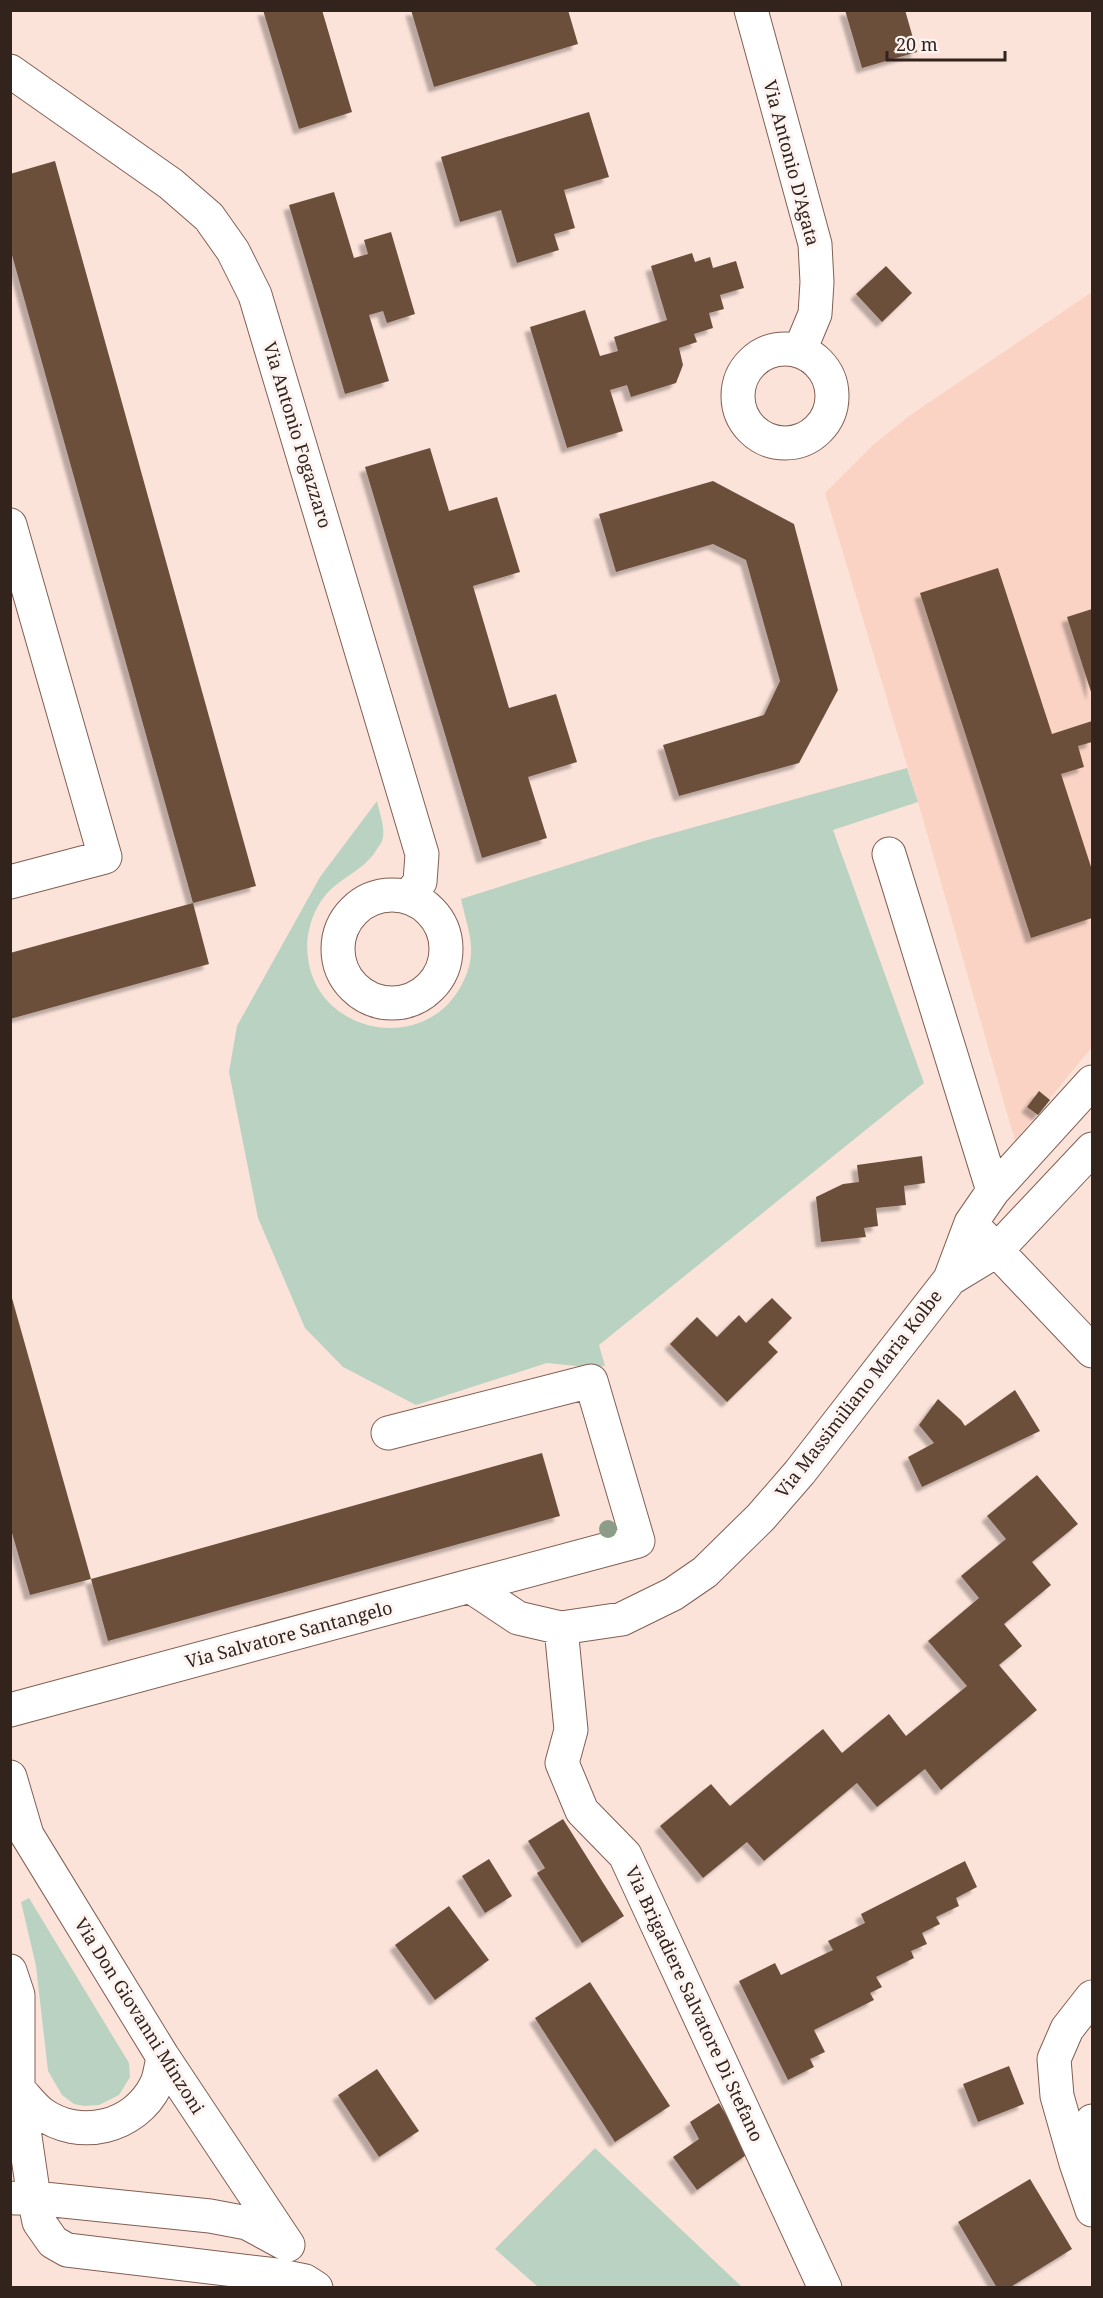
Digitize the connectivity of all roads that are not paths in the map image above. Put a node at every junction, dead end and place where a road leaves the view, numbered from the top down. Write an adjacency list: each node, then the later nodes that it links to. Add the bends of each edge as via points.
1 (751, 10): 3 (street, Via Antonio D'Agata, via 815,244 815,314)
2 (10, 71): 7 (street, Via Antonio Fogazzaro, via 171,184 209,216 234,251 255,295 422,854 420,882)
3 (800, 350)
4 (10, 525): 6 (street, via 105,856)
5 (889, 854): 10 (street)
6 (10, 882)
7 (408, 897)
8 (1092, 1082): 10 (street, Via Massimiliano Maria Kolbe)
9 (1092, 1149): 12 (street)
10 (993, 1191): 11 (street, Via Massimiliano Maria Kolbe)
11 (971, 1223): 12 (street); 13 (street, Via Massimiliano Maria Kolbe)
12 (996, 1251): 13 (street); 14 (street)
13 (951, 1279): 17 (street, Via Massimiliano Maria Kolbe, via 800,1472 705,1572 673,1594 622,1619)
14 (1092, 1351)
15 (388, 1433): 16 (street, Via Salvatore Santangelo, via 591,1381 638,1541)
16 (470, 1586): 17 (street, via 518,1618); 18 (street, Via Salvatore Santangelo)
17 (561, 1628): 31 (street, Via Brigadiere Salvatore Di Stefano, via 570,1730 562,1763 582,1811 625,1855)
18 (10, 1710)
19 (10, 1777): 22 (street, Via Don Giovanni Minzoni, via 27,1835)
20 (10, 1971): 23 (street, via 18,1995)
21 (1092, 1997): 25 (street, via 1067,2029 1054,2059 1057,2096)
22 (163, 2057): 23 (street, via 156,2084 141,2107 118,2123 91,2129 64,2126 40,2112); 28 (street, Via Don Giovanni Minzoni)
23 (18, 2088): 26 (street)
24 (1092, 2121): 25 (street)
25 (1076, 2163): 27 (street)
26 (22, 2198): 28 (street, via 210,2216 247,2223); 29 (street, via 52,2242 67,2250 276,2275 305,2281)
27 (1092, 2210)
28 (288, 2245): 30 (street)
29 (316, 2288)
30 (326, 2288)
31 (825, 2288)

